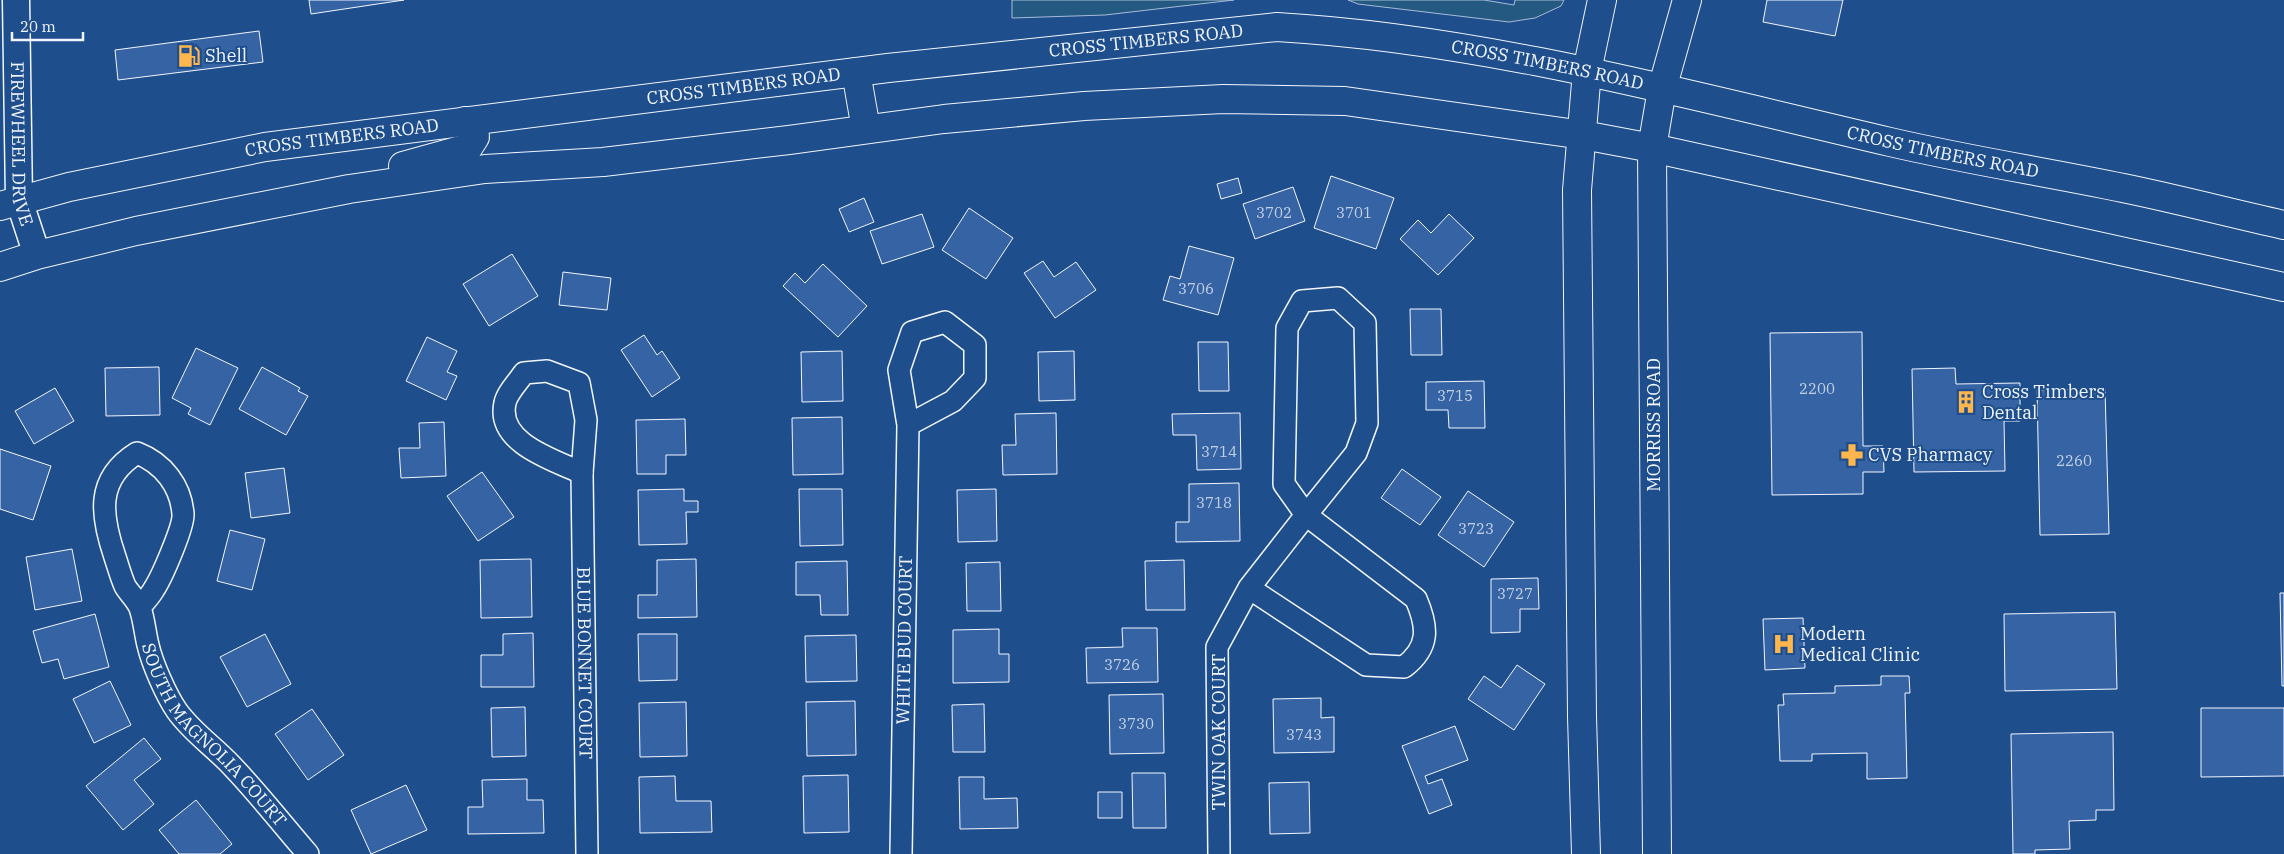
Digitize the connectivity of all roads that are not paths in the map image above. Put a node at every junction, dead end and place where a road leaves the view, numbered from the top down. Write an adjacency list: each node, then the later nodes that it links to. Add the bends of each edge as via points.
1 (16, 0): 12 (street, FIREWHEEL DRIVE)
2 (1602, 0): 4 (main road)
3 (1687, 0): 6 (main road, MORRISS ROAD)
4 (1587, 71): 5 (main road, CROSS TIMBERS ROAD, via 1456,46 1277,27); 6 (main road, CROSS TIMBERS ROAD); 9 (main road)
5 (856, 72): 7 (main road, CROSS TIMBERS ROAD); 8 (main road)
6 (1662, 89): 10 (main road, MORRISS ROAD); 13 (main road, CROSS TIMBERS ROAD, via 1918,148 2124,188)
7 (465, 120): 11 (main road, via 474,129 475,137 468,148 391,169); 12 (main road, CROSS TIMBERS ROAD, via 265,147)
8 (866, 129): 9 (main road, via 944,118 1084,106 1223,99 1345,101); 11 (main road, via 603,162 485,169)
9 (1583, 135): 10 (main road); 26 (main road, via 1577,190)
10 (1652, 148): 16 (main road); 27 (main road, MORRISS ROAD)
11 (349, 189): 14 (main road, via 136,231)
12 (10, 203): 14 (street, FIREWHEEL DRIVE)
13 (2284, 225)
14 (37, 255): 15 (main road)
15 (0, 267)
16 (2284, 287)
17 (908, 425): 17 (street, WHITE BUD COURT, via 953,400 975,378 975,345 945,322 912,332 899,370); 24 (street, WHITE BUD COURT)
18 (582, 473): 18 (street, BLUE BONNET COURT, via 586,420 579,383 547,371 524,373 505,402 505,421 522,445); 23 (street, BLUE BONNET COURT)
19 (1306, 515): 19 (street, TWIN OAK COURT, via 1356,453 1367,422 1365,324 1338,298 1302,301 1287,328 1284,484); 20 (street, TWIN OAK COURT); 20 (street, TWIN OAK COURT, via 1416,599 1424,617 1425,638 1412,661 1404,667 1366,665)
20 (1249, 588): 25 (street, TWIN OAK COURT, via 1217,647)
21 (140, 607): 21 (street, SOUTH MAGNOLIA COURT, via 125,586 107,532 104,505 105,492 112,477 137,454 151,458 168,474 183,515 155,588); 22 (street, SOUTH MAGNOLIA COURT, via 148,647 176,709 255,791)
22 (308, 854)
23 (586, 854)
24 (901, 854)
25 (1220, 854)
26 (1586, 854)
27 (1657, 854)

